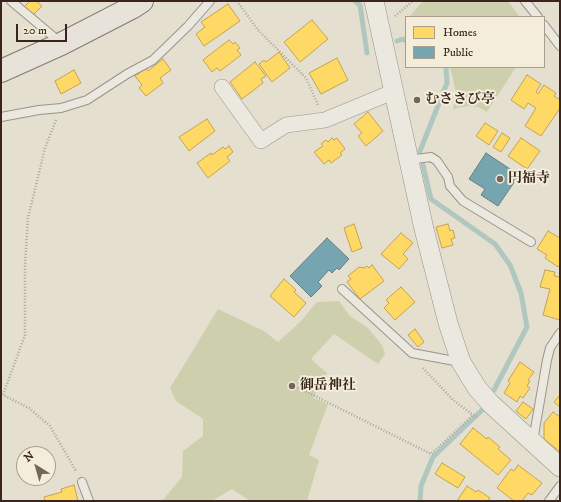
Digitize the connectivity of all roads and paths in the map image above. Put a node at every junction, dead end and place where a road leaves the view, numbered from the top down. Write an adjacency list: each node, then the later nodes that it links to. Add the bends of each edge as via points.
1 (11, 1): 11 (lane)
2 (142, 1): 11 (main road)
3 (210, 1): 16 (lane, via 153,60 87,100)
4 (237, 1): 18 (path, via 258,30 306,78)
5 (374, 1): 9 (street)
6 (413, 1): 9 (path, via 393,17)
7 (525, 1): 8 (lane)
8 (537, 16)
9 (380, 23): 15 (street)
10 (545, 26): 12 (lane)
11 (62, 44): 13 (main road)
12 (560, 46)
13 (1, 71)
14 (222, 87): 18 (street, via 261,140 286,125)
15 (394, 91): 18 (street); 19 (street)
16 (61, 108): 17 (lane); 28 (path, via 45,148 32,194 26,256 25,335 4,395 29,408 50,426)
17 (1, 117)
18 (325, 120)
19 (408, 160): 20 (lane, via 431,157 437,161 448,177 450,186 463,201); 24 (street, via 448,323)
20 (531, 242)
21 (342, 289): 23 (lane)
22 (560, 333): 26 (lane, via 550,348 547,360)
23 (412, 354): 24 (lane); 25 (path, via 453,400 475,416 431,454)
24 (461, 362): 26 (street, via 477,388 491,404)
25 (295, 386)
26 (533, 443): 27 (street)
27 (560, 467)
28 (82, 482): 30 (lane)
29 (560, 486): 31 (lane)
30 (89, 501)
31 (548, 501)

